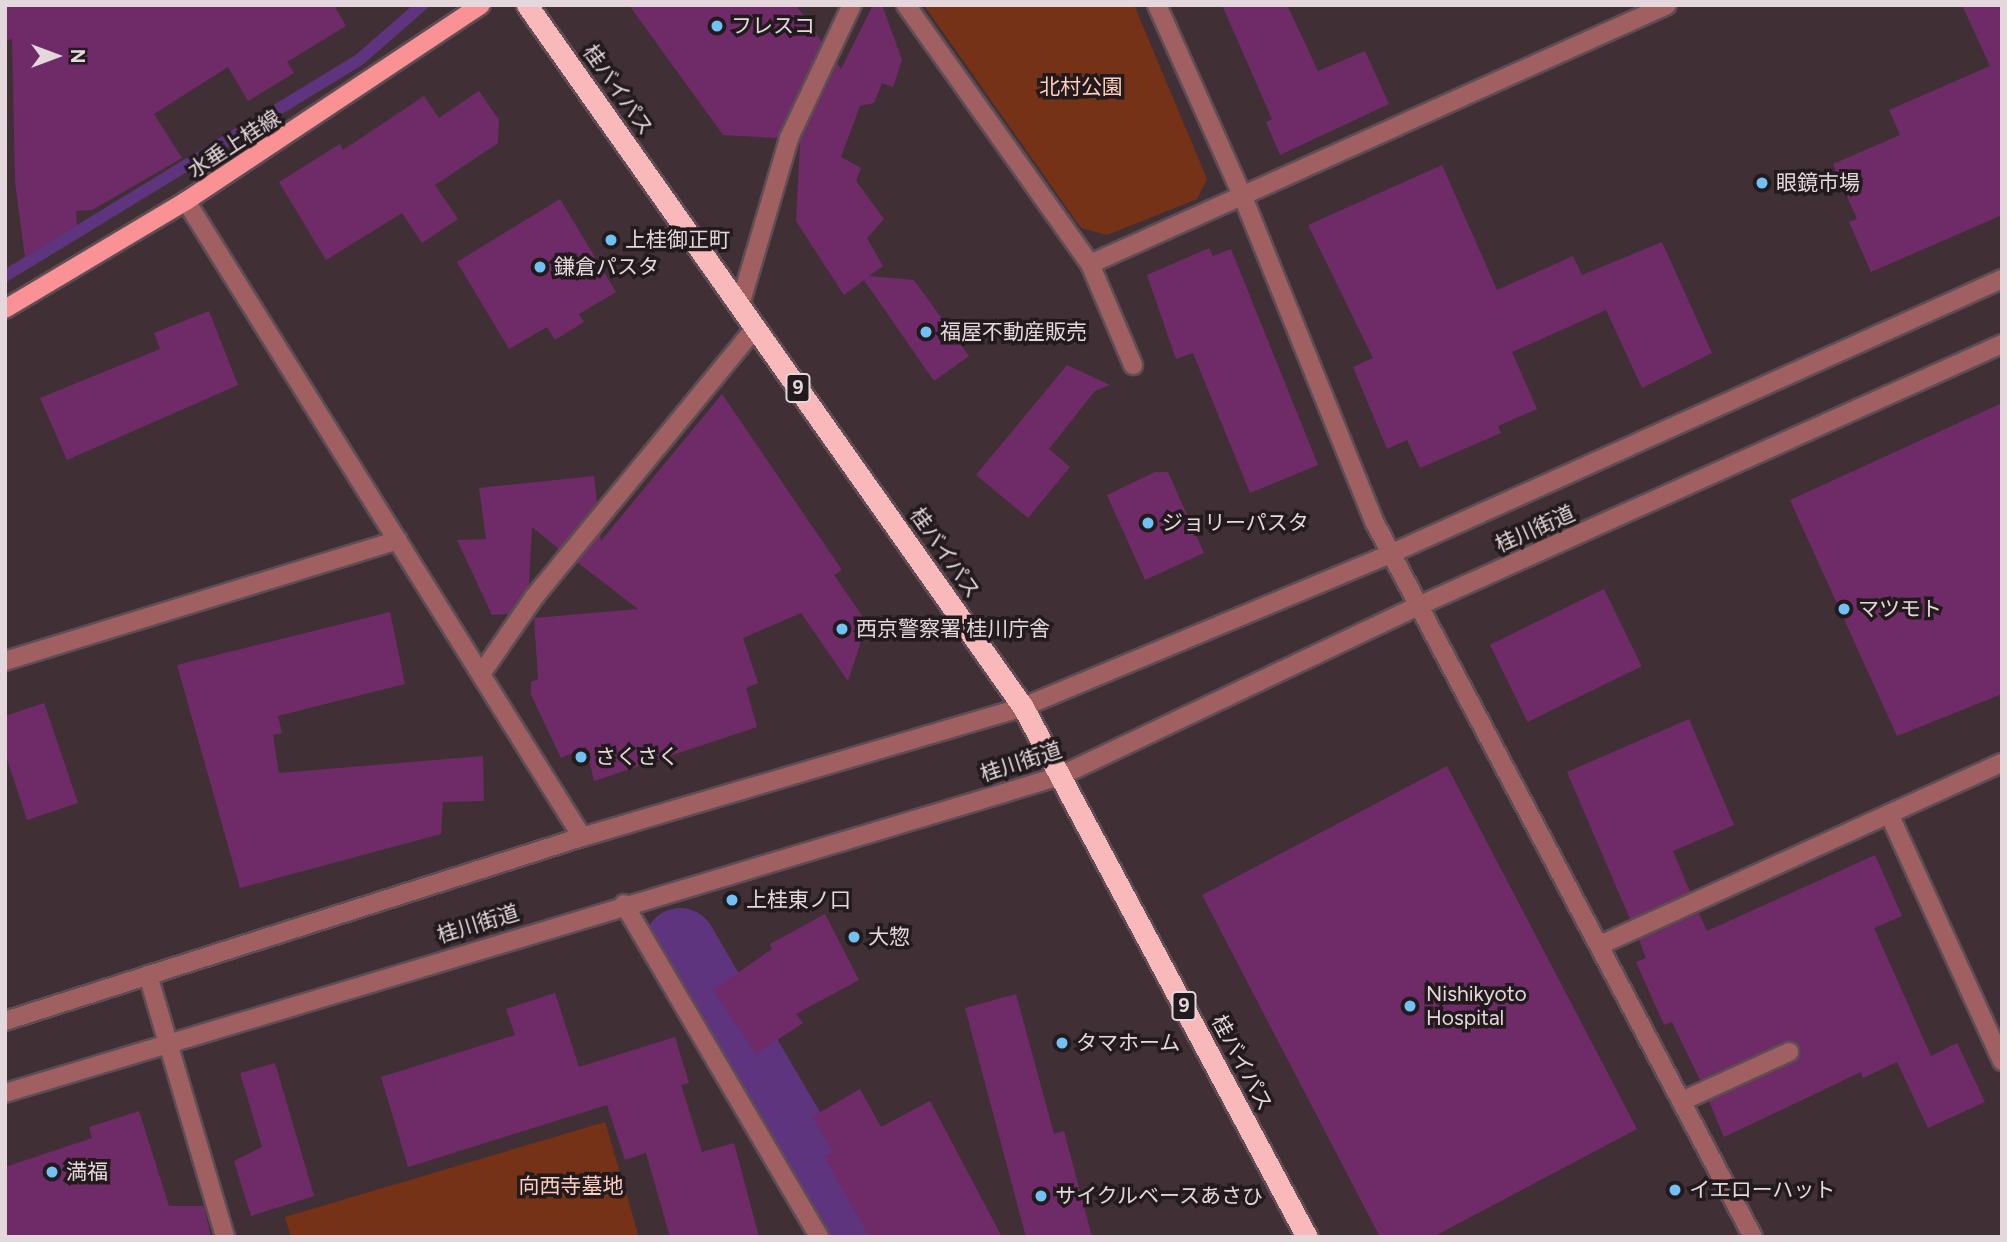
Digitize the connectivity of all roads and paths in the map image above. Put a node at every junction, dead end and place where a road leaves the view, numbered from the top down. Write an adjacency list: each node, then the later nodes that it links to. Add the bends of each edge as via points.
1 (481, 5): 8 (main road, 水垂上桂線)
2 (527, 5): 11 (highway, 桂バイパス / 9)
3 (852, 5): 11 (street, via 789,138)
4 (906, 5): 9 (street)
5 (1157, 5): 7 (street)
6 (1667, 5): 7 (street)
7 (1243, 197): 9 (street); 17 (street)
8 (186, 201): 12 (main road, 水垂上桂線); 16 (street)
9 (1090, 264): 15 (street)
10 (2002, 279): 17 (street, 桂川街道)
11 (740, 305): 13 (highway, 桂バイパス / 9)
12 (5, 309)
13 (756, 327): 20 (street, via 535,596); 21 (highway, 桂バイパス / 9)
14 (2002, 344): 18 (street, 桂川街道)
15 (1133, 365)
16 (398, 540): 19 (street); 20 (street)
17 (1390, 554): 18 (street); 21 (street, 桂川街道)
18 (1416, 607): 23 (street, 桂川街道); 27 (street)
19 (5, 661)
20 (481, 674): 25 (street)
21 (1023, 706): 23 (highway, 桂バイパス / 9); 25 (street, 桂川街道)
22 (2002, 763): 24 (street)
23 (1060, 776): 26 (street, 桂川街道); 37 (highway, 桂バイパス / 9)
24 (1889, 814): 27 (street); 32 (street)
25 (582, 837): 28 (street, 桂川街道)
26 (624, 904): 30 (street, 桂川街道); 36 (street)
27 (1600, 945): 34 (street)
28 (148, 975): 29 (street, 桂川街道); 30 (street)
29 (5, 1021)
30 (168, 1043): 33 (street, 桂川街道); 35 (street)
31 (1789, 1052): 34 (street)
32 (2002, 1061)
33 (5, 1093)
34 (1682, 1101): 38 (street)
35 (225, 1237)
36 (819, 1237)
37 (1307, 1237)
38 (1753, 1237)

